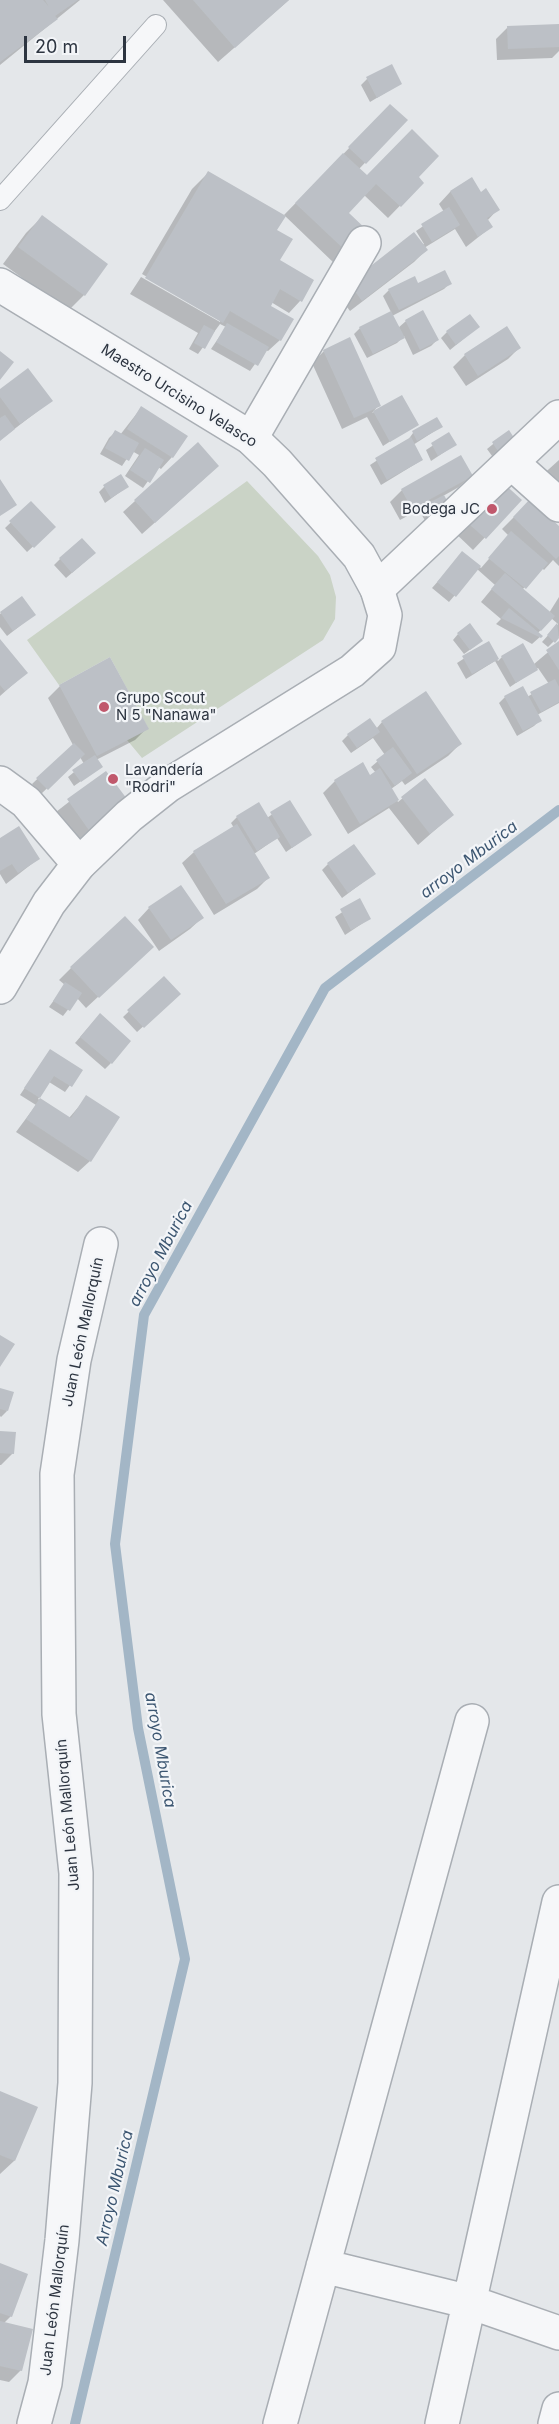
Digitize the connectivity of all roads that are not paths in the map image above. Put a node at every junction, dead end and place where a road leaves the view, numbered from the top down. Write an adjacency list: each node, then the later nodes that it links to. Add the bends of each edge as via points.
1 (156, 25): 2 (lane)
2 (0, 200)
3 (364, 243): 6 (street)
4 (0, 285): 6 (street, Maestro Urcisino Velasco)
5 (559, 417): 7 (street)
6 (251, 438): 9 (street, Maestro Urcisino Velasco, via 278,463 359,556)
7 (512, 463): 8 (street); 9 (street)
8 (559, 505)
9 (377, 589): 11 (street, Maestro Urcisino Velasco, via 385,615 379,647 352,671 167,786)
10 (0, 783): 11 (street, via 26,802)
11 (79, 864): 12 (street, Maestro Urcisino Velasco, via 49,903)
12 (0, 987)
13 (101, 1244): 20 (street, Juan León Mallorquín, via 74,1360 57,1474 59,1714 76,1873 75,2083 45,2383)
14 (472, 1721): 16 (street)
15 (559, 1902): 17 (street)
16 (323, 2266): 17 (street); 21 (street)
17 (470, 2302): 18 (street); 22 (street)
18 (559, 2332)
19 (559, 2409): 23 (street)
20 (34, 2424)
21 (280, 2424)
22 (442, 2424)
23 (555, 2424)

